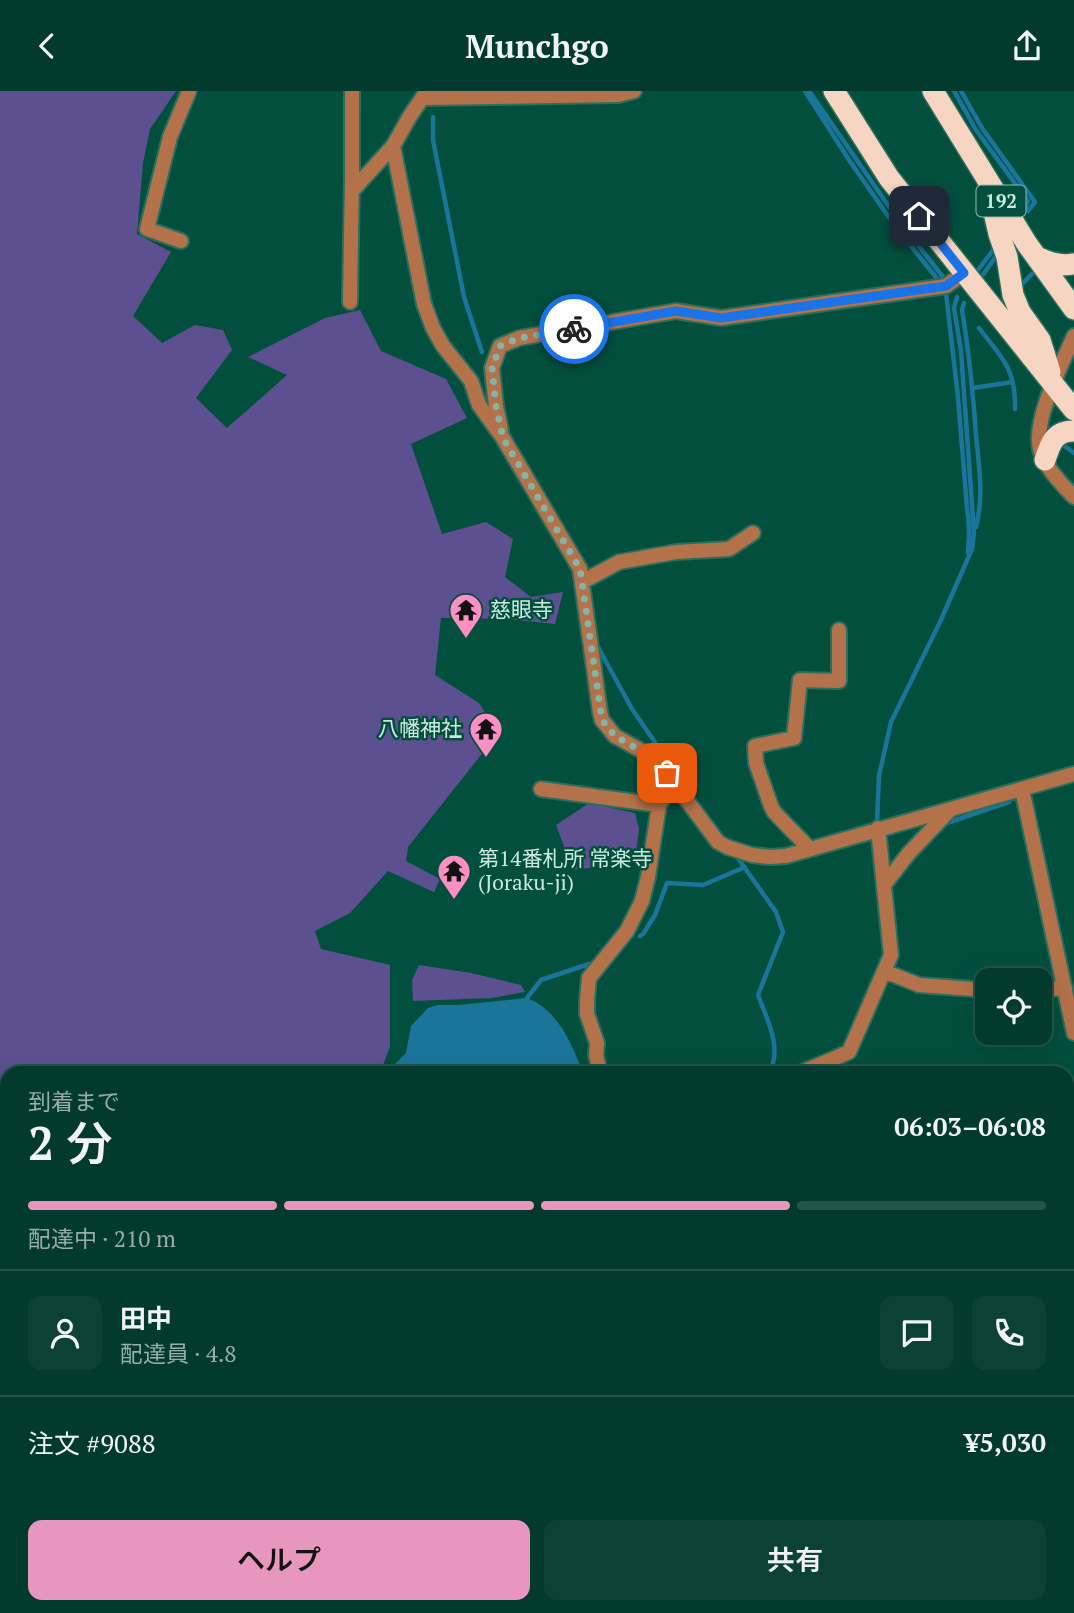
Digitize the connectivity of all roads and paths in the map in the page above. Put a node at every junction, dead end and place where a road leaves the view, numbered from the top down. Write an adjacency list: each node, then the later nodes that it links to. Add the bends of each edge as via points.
1 (189, 91): 10 (street, via 170,138 147,229)
2 (352, 91): 9 (street)
3 (634, 91): 6 (street, via 618,95)
4 (834, 91): 13 (highway, via 889,178)
5 (933, 91): 8 (highway, 192)
6 (425, 95): 7 (street)
7 (393, 146): 9 (street); 20 (street, via 424,304 443,346 471,381 479,405)
8 (986, 176): 11 (highway, 192); 17 (highway, via 1013,295 1040,340)
9 (352, 191): 14 (street)
10 (181, 241)
11 (1039, 258): 12 (highway); 15 (highway, 192)
12 (1074, 264)
13 (964, 273): 17 (highway); 20 (street, via 946,286 721,318 676,311 519,338 500,346 492,368)
14 (350, 302)
15 (1074, 309)
16 (1074, 336): 17 (street)
17 (1054, 384): 18 (highway); 21 (street, via 1039,431)
18 (1074, 410)
19 (1074, 431): 21 (highway, via 1058,434)
20 (503, 438): 24 (street, via 580,569)
21 (1045, 460): 22 (street)
22 (1074, 498)
23 (753, 533): 24 (street, via 729,549 619,562)
24 (582, 582): 27 (street, via 602,720 615,736 656,759)
25 (839, 630): 33 (street, via 839,681 800,680 794,738 754,746 774,812)
26 (1074, 774): 29 (street)
27 (677, 787): 30 (street); 33 (street, via 718,842 733,849 769,857)
28 (541, 789): 30 (street)
29 (1022, 789): 31 (street); 36 (street)
30 (659, 805): 40 (street, via 642,901 627,930 589,978 587,1014 597,1043)
31 (950, 810): 32 (street); 34 (street)
32 (878, 828): 33 (street); 34 (street)
33 (810, 849)
34 (884, 885): 35 (street, via 891,955)
35 (884, 971): 37 (street, via 919,985); 41 (street, via 849,1052)
36 (1065, 988): 38 (street); 39 (street)
37 (975, 989)
38 (1052, 989)
39 (1074, 1033)
40 (598, 1066)
41 (816, 1066)

